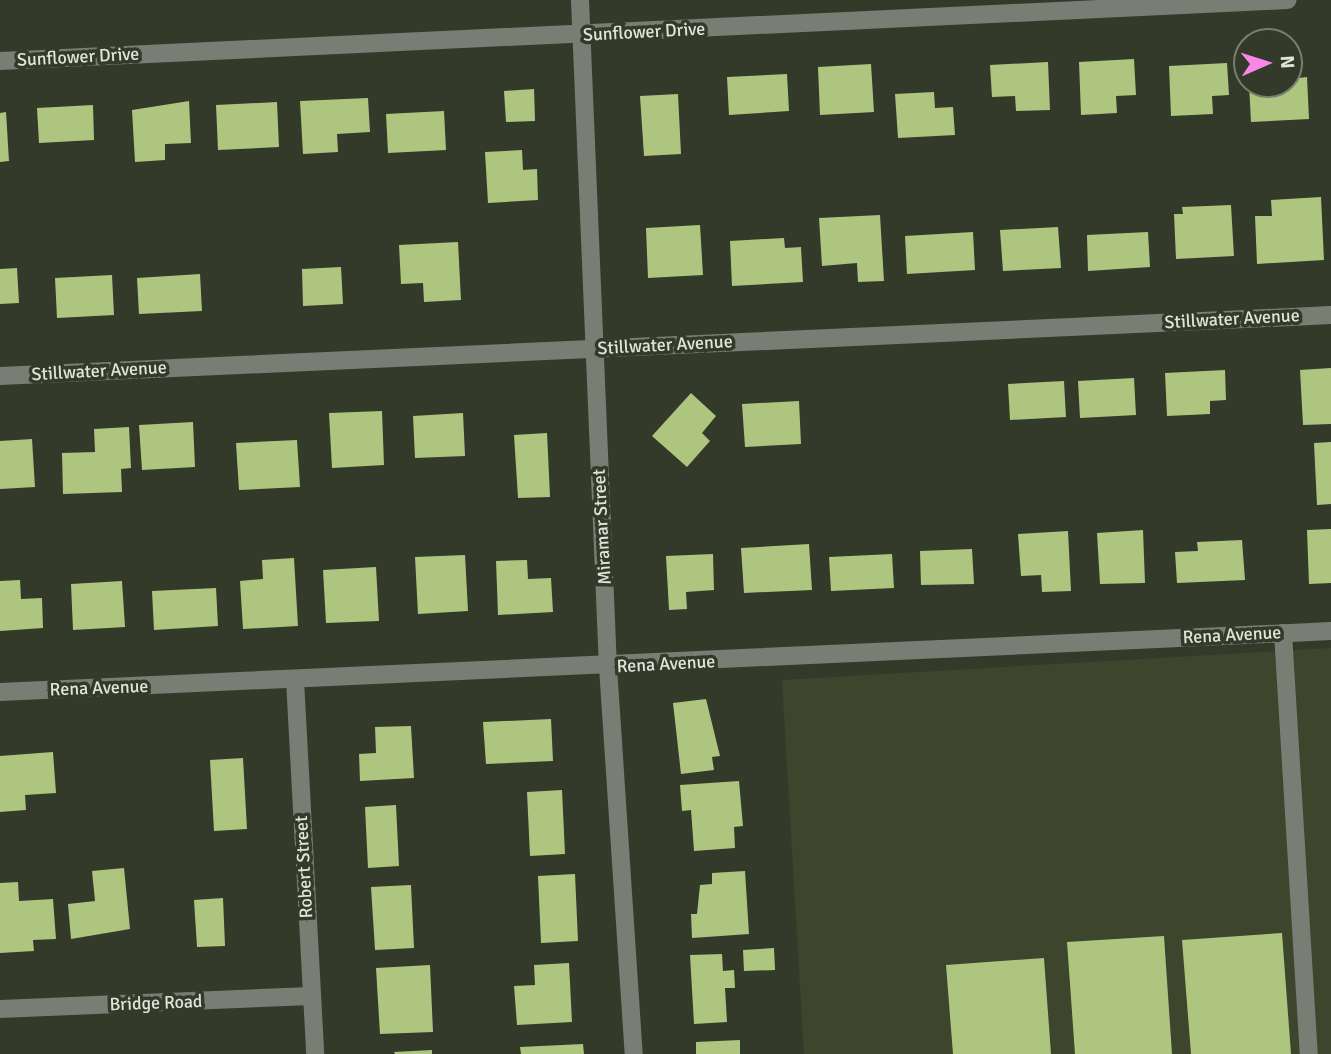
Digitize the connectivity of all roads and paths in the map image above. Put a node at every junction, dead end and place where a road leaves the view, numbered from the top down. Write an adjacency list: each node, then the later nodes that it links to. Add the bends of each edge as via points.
1 (580, 0): 3 (street, Miramar Street)
2 (1288, 0): 3 (street, Sunflower Drive)
3 (581, 35): 4 (street, Sunflower Drive); 6 (street, Miramar Street)
4 (0, 61)
5 (1331, 315): 6 (street, Stillwater Avenue)
6 (593, 348): 7 (street, Stillwater Avenue); 10 (street, Miramar Street)
7 (0, 376)
8 (1331, 631): 9 (street, Rena Avenue)
9 (1283, 633): 10 (street, Rena Avenue); 17 (street)
10 (608, 667): 11 (street, Rena Avenue); 16 (street, Miramar Street)
11 (295, 680): 12 (street, Rena Avenue); 13 (street, Robert Street)
12 (0, 692)
13 (311, 996): 14 (street, Bridge Road); 15 (street, Robert Street)
14 (0, 1009)
15 (315, 1054)
16 (634, 1054)
17 (1309, 1054)

